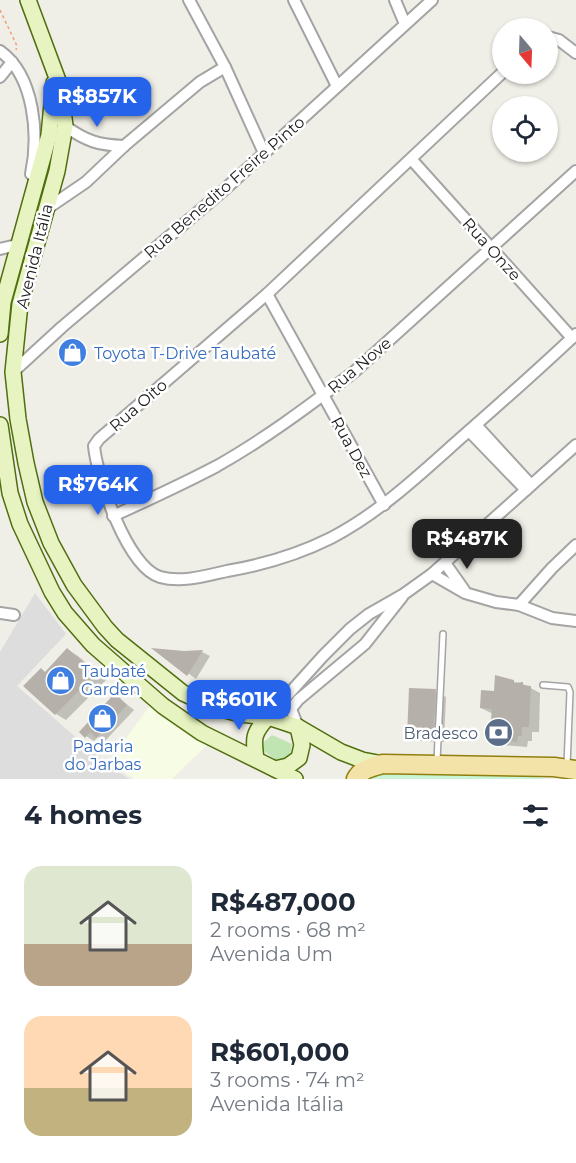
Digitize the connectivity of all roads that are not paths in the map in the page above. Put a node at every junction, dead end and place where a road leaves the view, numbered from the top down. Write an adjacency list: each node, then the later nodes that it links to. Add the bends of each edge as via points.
1 (28, 0): 12 (main road, Avenida Itália)
2 (189, 0): 11 (street)
3 (294, 0): 15 (street)
4 (395, 0): 6 (street)
5 (432, 0): 6 (street, Rua Benedito Freire Pinto)
6 (405, 24): 15 (street, Rua Benedito Freire Pinto)
7 (558, 40): 9 (street)
8 (0, 51): 10 (street)
9 (576, 53)
10 (12, 62): 13 (street); 22 (street, via 27,91 34,142)
11 (225, 67): 17 (street, via 200,82); 18 (street)
12 (55, 71): 16 (main road, Avenida Itália); 22 (main road, Avenida Itália, via 49,135)
13 (0, 76)
14 (492, 83): 19 (street, Rua Oito)
15 (337, 86): 18 (street, Rua Benedito Freire Pinto)
16 (65, 126): 17 (street, via 84,140); 21 (main road, Avenida Itália)
17 (124, 146): 21 (street, via 86,182)
18 (264, 153): 28 (street, Rua Benedito Freire Pinto)
19 (412, 160): 24 (street, Rua Onze); 25 (street, Rua Oito)
20 (576, 171): 24 (street, Rua Nove)
21 (45, 210): 28 (main road, Avenida Itália, via 20,304)
22 (17, 245): 23 (street); 26 (main road, Avenida Itália, via 3,302)
23 (0, 249)
24 (492, 249): 27 (street, Rua Onze); 29 (street, Rua Nove)
25 (267, 294): 29 (street, Rua Dez); 35 (street, Rua Oito, via 94,446)
26 (0, 334)
27 (574, 336): 31 (street, Rua Oito)
28 (13, 372): 47 (main road, Avenida Itália, via 18,420 35,502 51,543 95,615 117,640 183,693 211,706)
29 (323, 395): 34 (street, Rua Dez); 35 (street, Rua Nove, via 217,466)
30 (0, 425): 49 (main road, via 10,493 20,524 65,613 93,645 163,706 202,733)
31 (473, 428): 33 (street); 34 (street, Rua Oito)
32 (576, 445): 33 (street)
33 (529, 487): 37 (street)
34 (384, 505): 35 (street, Rua Oito, via 330,538 282,557 236,570 179,579 158,577 144,566)
35 (113, 516)
36 (576, 545): 41 (street)
37 (445, 563): 38 (street); 39 (street)
38 (432, 574): 39 (street); 40 (street)
39 (465, 593): 41 (street)
40 (404, 594): 47 (street, via 350,629); 48 (street, via 365,644 298,700 291,709)
41 (519, 605): 44 (street, via 552,618)
42 (0, 613): 43 (street)
43 (14, 615)
44 (576, 621)
45 (443, 634): 51 (lane)
46 (543, 685): 52 (lane, via 568,687 570,692)
47 (268, 717): 48 (main road); 49 (main road, via 256,729)
48 (298, 727): 50 (main road, via 341,752); 53 (main road, via 302,745 299,758)
49 (256, 759): 53 (main road)
50 (382, 764): 51 (main road); 55 (main road, via 368,768)
51 (437, 765): 52 (main road)
52 (565, 771)
53 (272, 774): 54 (main road)
54 (295, 779)
55 (356, 779)

